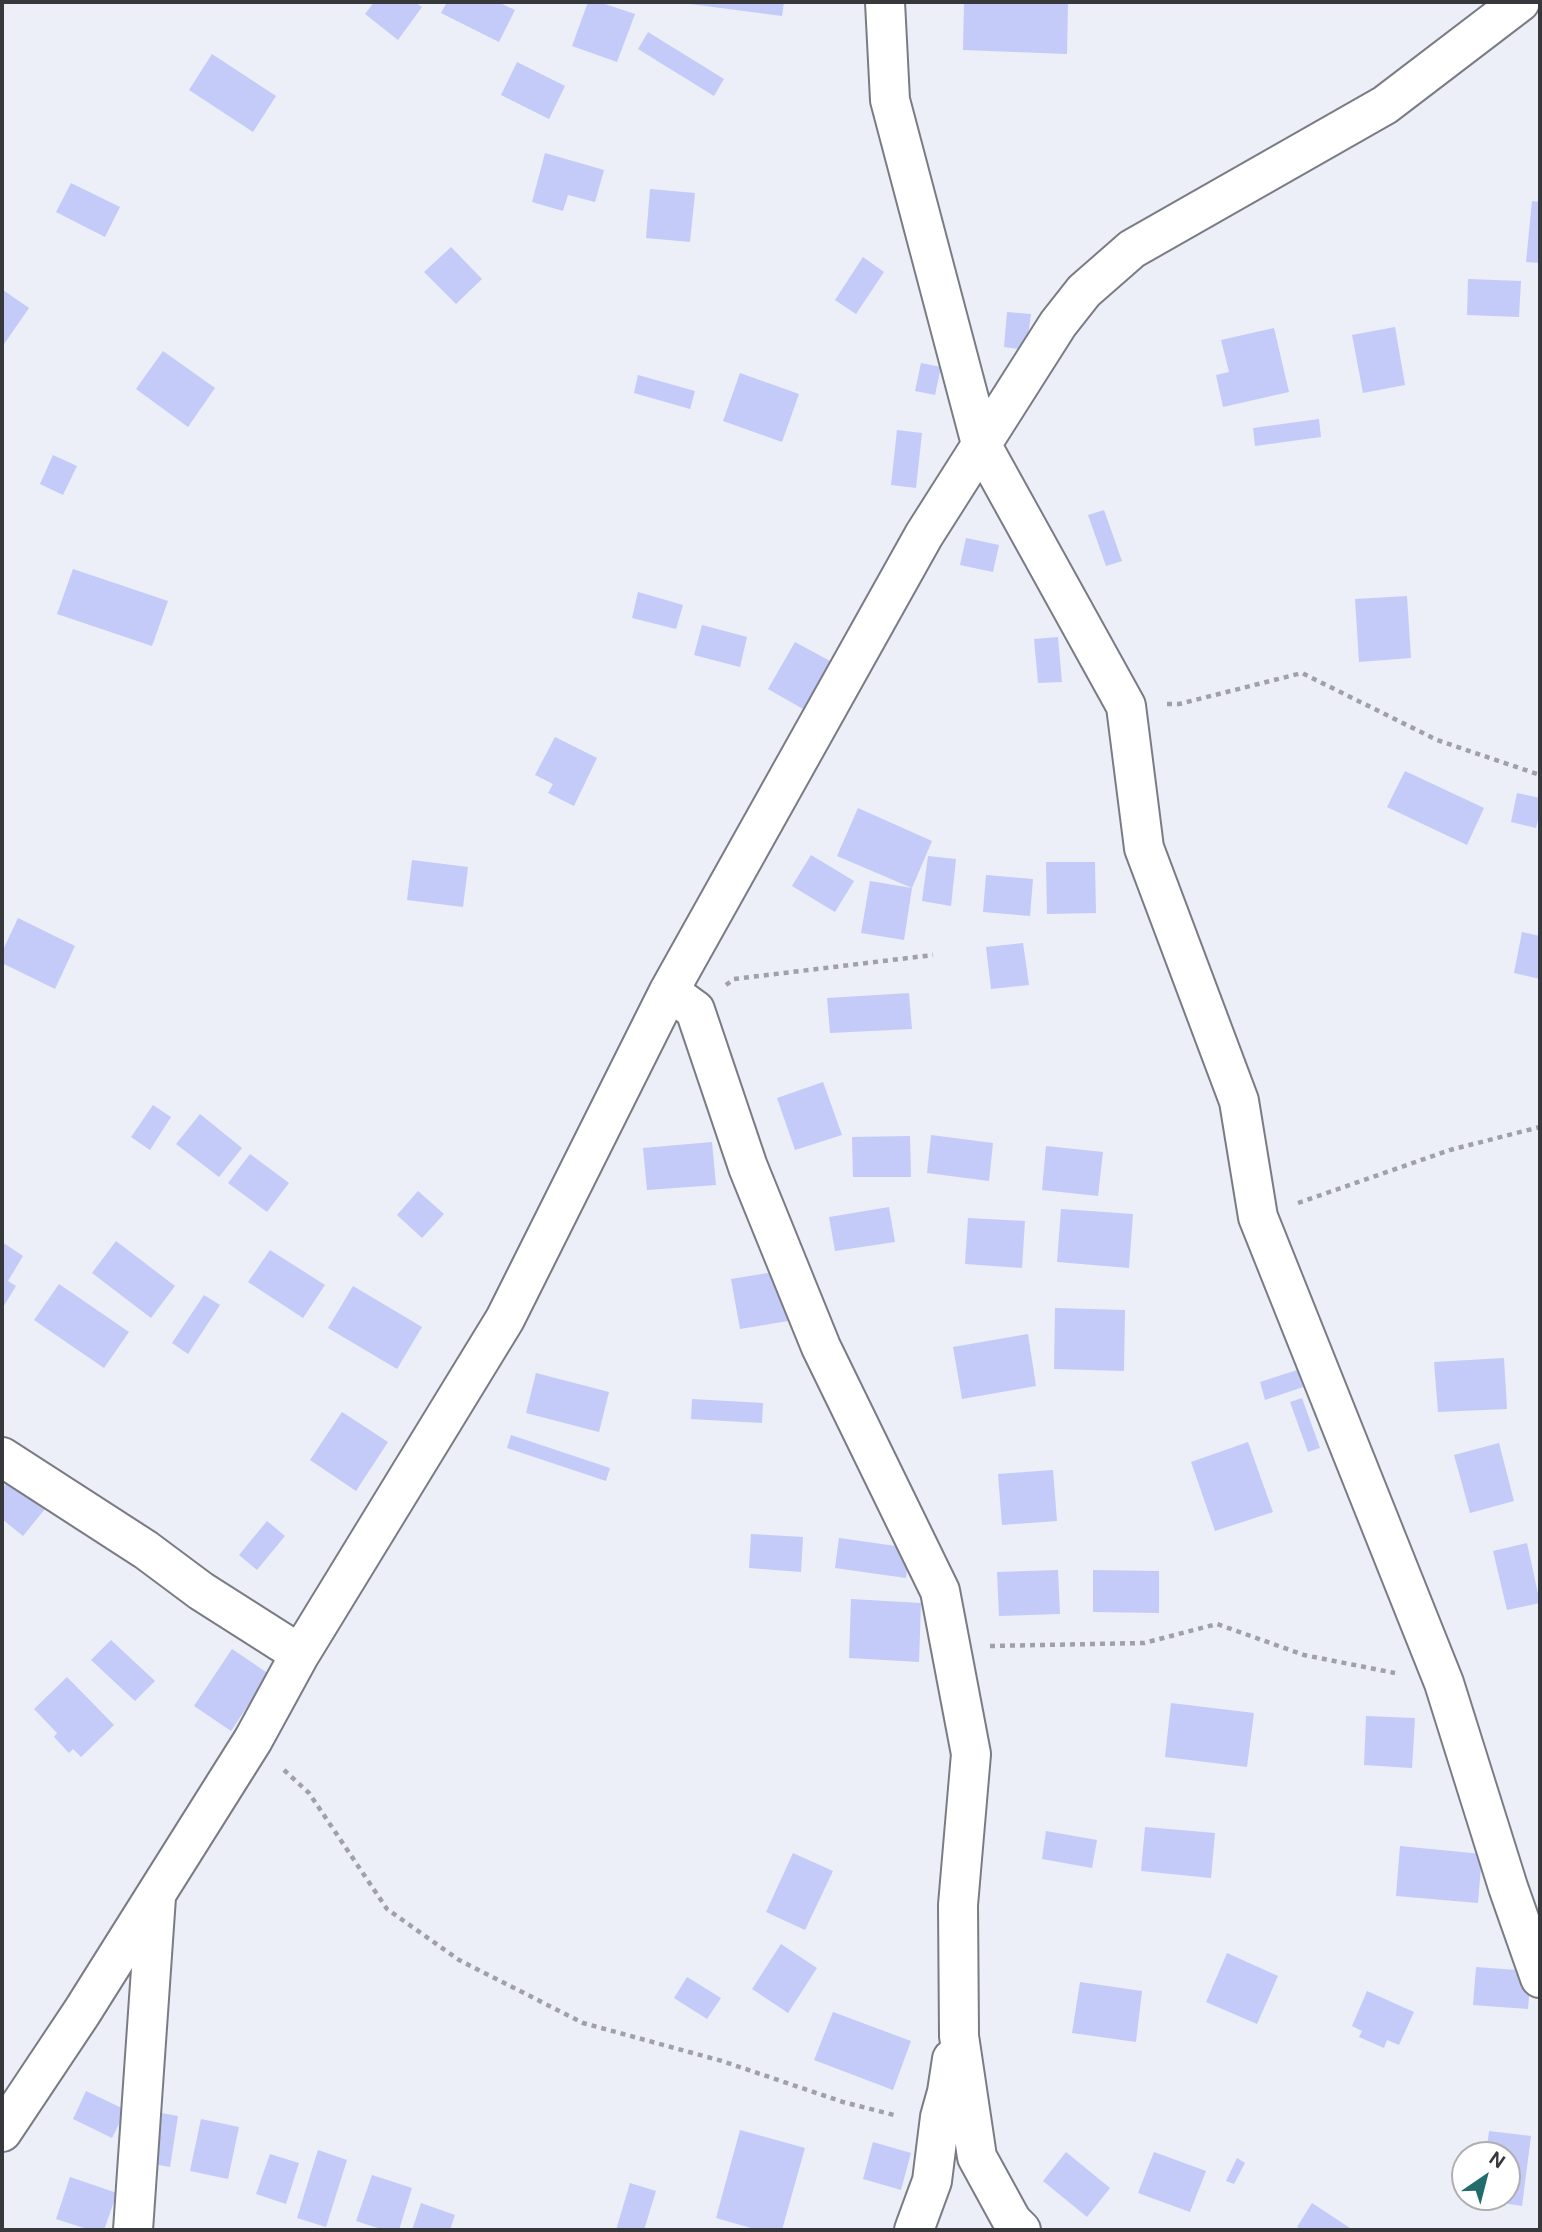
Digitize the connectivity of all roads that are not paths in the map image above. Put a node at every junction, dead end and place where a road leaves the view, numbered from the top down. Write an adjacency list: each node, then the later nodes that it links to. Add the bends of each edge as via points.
1 (885, 2): 3 (street, via 890,100)
2 (1520, 2): 3 (street, via 1385,104 1132,248 1084,291 1058,324)
3 (981, 444): 4 (street, via 924,535); 8 (street, via 1126,706 1144,848 1239,1101 1258,1217 1444,1683)
4 (682, 1000): 6 (street, via 505,1319); 9 (street, via 821,1347 940,1591 971,1754 958,1905)
5 (2, 1457): 6 (street)
6 (300, 1654): 7 (street, via 253,1740)
7 (156, 1892): 10 (street); 11 (street)
8 (1540, 1978)
9 (959, 2036): 12 (street, via 940,2117 932,2181); 13 (street, via 977,2157)
10 (2, 2132)
11 (133, 2230)
12 (914, 2230)
13 (1021, 2230)

